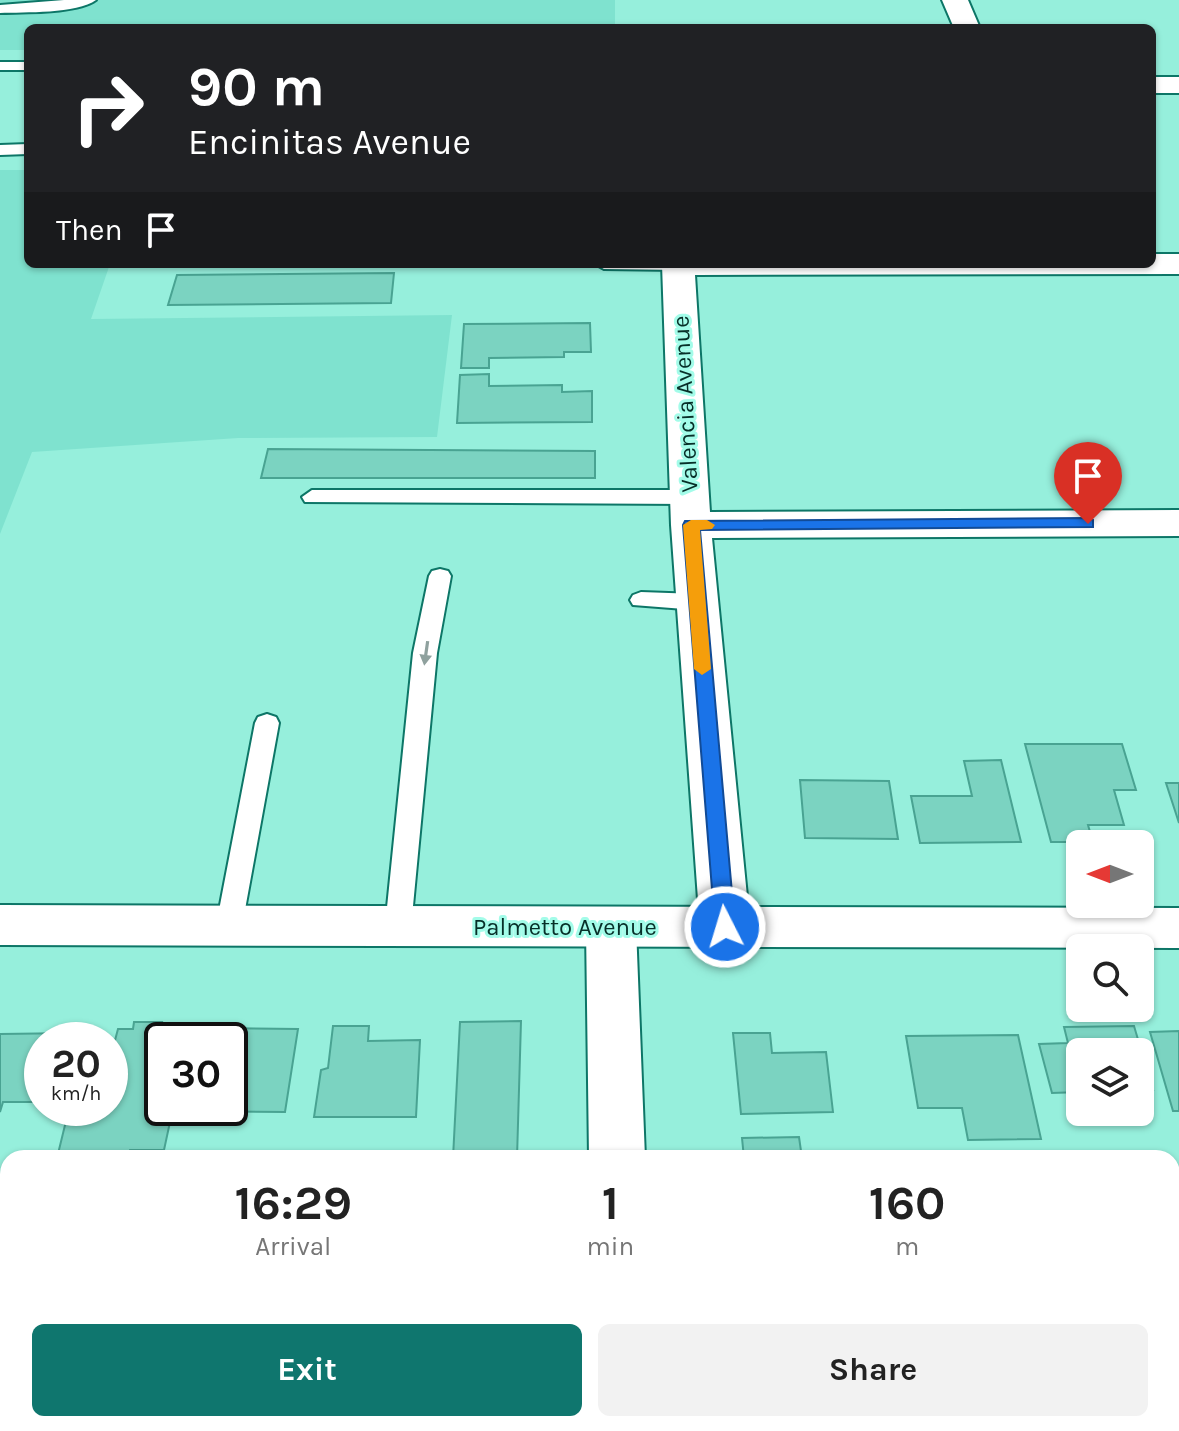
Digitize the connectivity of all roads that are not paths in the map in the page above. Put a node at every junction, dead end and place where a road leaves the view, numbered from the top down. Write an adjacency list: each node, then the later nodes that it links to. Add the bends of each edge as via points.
1 (89, 0): 3 (lane)
2 (955, 0): 4 (street)
3 (0, 9)
4 (965, 24)
5 (0, 66): 6 (lane)
6 (24, 66)
7 (1156, 85): 8 (street)
8 (1179, 85)
9 (24, 149): 10 (lane)
10 (0, 150)
11 (1156, 264): 12 (street)
12 (1179, 264)
13 (678, 268): 15 (street, Valencia Avenue)
14 (312, 497): 15 (lane)
15 (690, 511): 16 (street); 19 (street, Valencia Avenue)
16 (1179, 523)
17 (440, 576): 23 (lane, one-way to 23, via 425,653)
18 (641, 600): 19 (lane)
19 (697, 602): 25 (street, Valencia Avenue)
20 (267, 723): 22 (lane)
21 (0, 925): 22 (street, Palmetto Avenue)
22 (229, 926): 23 (street, Palmetto Avenue)
23 (398, 927): 24 (street, Palmetto Avenue)
24 (611, 927): 25 (street, Palmetto Avenue); 27 (street)
25 (725, 927): 26 (street, Palmetto Avenue)
26 (1179, 928)
27 (617, 1150)

